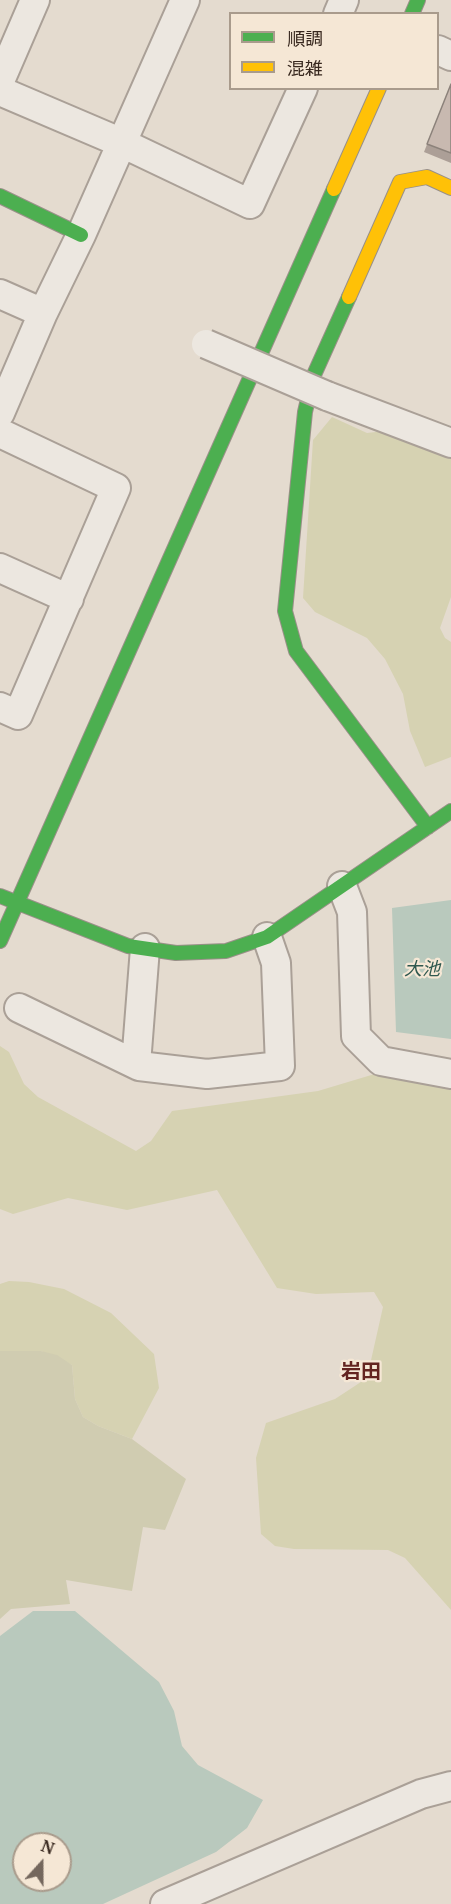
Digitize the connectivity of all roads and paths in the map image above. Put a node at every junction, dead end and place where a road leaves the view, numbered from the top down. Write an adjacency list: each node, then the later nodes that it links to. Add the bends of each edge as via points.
1 (35, 0): 3 (street)
2 (185, 0): 7 (street)
3 (0, 81)
4 (302, 90): 7 (street, via 250,204)
5 (378, 90): 24 (street)
6 (0, 91): 7 (street)
7 (122, 143): 10 (street)
8 (451, 188): 21 (street, via 427,177 400,182 313,377 305,412 285,611 296,651)
9 (0, 196): 10 (street)
10 (81, 235): 12 (street)
11 (0, 294): 12 (street)
12 (43, 313): 14 (street)
13 (206, 344): 16 (street, bridge)
14 (0, 413)
15 (0, 433): 18 (street, via 116,488)
16 (451, 443)
17 (0, 568): 18 (street)
18 (69, 599): 19 (street, via 18,715)
19 (0, 707)
20 (451, 811): 21 (street)
21 (428, 827): 22 (street)
22 (342, 886): 25 (street); 30 (street, via 352,912 356,1036 381,1061)
23 (0, 896): 24 (street)
24 (17, 904): 26 (street); 27 (street, via 128,946)
25 (267, 937): 27 (street, via 226,951 176,953); 29 (street, via 276,963 280,1066 207,1074)
26 (0, 941)
27 (145, 948): 29 (street)
28 (19, 1008): 29 (street)
29 (136, 1064)
30 (451, 1074)
31 (451, 1786): 32 (street, via 421,1794)
32 (165, 1904)

